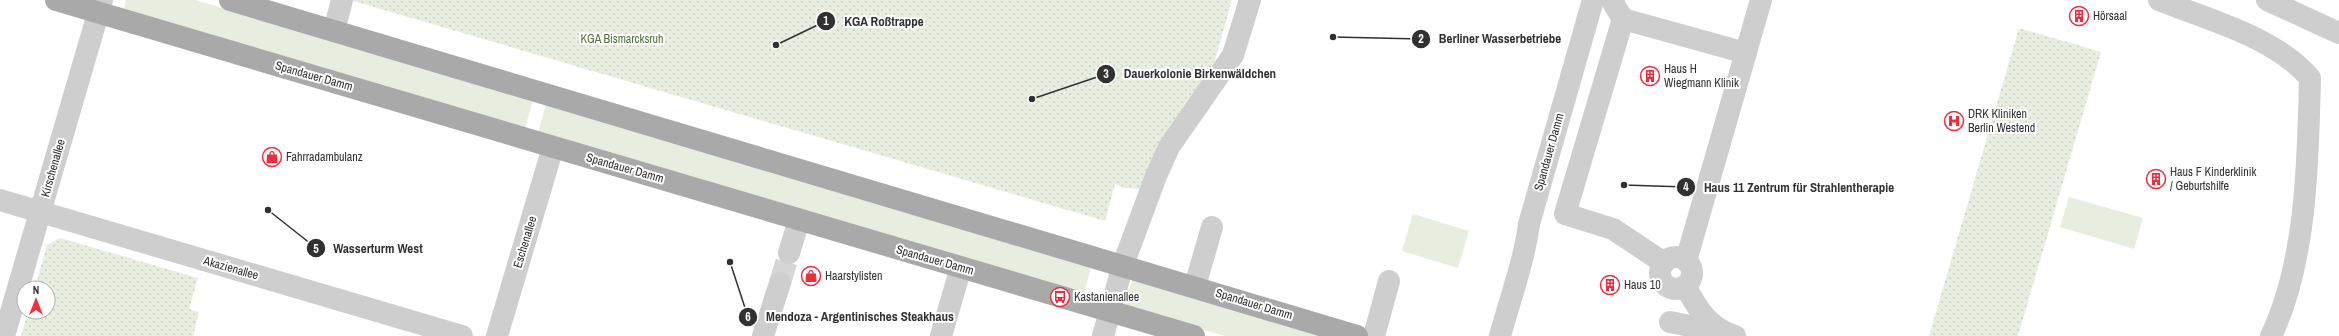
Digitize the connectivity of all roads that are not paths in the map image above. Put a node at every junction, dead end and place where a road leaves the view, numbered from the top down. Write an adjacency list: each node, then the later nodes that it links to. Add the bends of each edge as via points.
1 (56, 0): 9 (main road, Spandauer Damm)
2 (230, 0): 11 (main road, Spandauer Damm)
3 (342, 0): 11 (street)
4 (1250, 0): 22 (street, via 1233,55 1169,147)
5 (1592, 0): 40 (street, Spandauer Damm)
6 (1761, 0): 13 (street)
7 (2159, 0): 41 (street, via 2272,46 2297,64 2310,78 2299,244 2280,317)
8 (2267, 0): 12 (street)
9 (100, 6): 14 (main road, Spandauer Damm); 16 (street, Kirschenallee)
10 (1619, 10): 13 (street); 21 (street, via 1565,214 1613,229)
11 (334, 31): 22 (main road, Spandauer Damm)
12 (2339, 34)
13 (1746, 53): 20 (street)
14 (553, 147): 17 (main road, Spandauer Damm); 33 (street, Eschenallee)
15 (0, 200): 16 (street, Akazienallee)
16 (40, 212): 31 (street, Kirschenallee); 32 (street, Akazienallee)
17 (799, 220): 19 (street); 23 (main road, Spandauer Damm)
18 (1212, 227): 26 (street)
19 (789, 253)
20 (1686, 261): 21 (street, via 1672,258); 27 (street, via 1691,277)
21 (1664, 263): 27 (street, via 1660,274 1664,284 1675,289)
22 (1123, 265): 26 (main road, Spandauer Damm); 28 (street)
23 (961, 267): 28 (main road, Spandauer Damm); 35 (street)
24 (1389, 281): 39 (street)
25 (780, 283): 34 (street)
26 (1195, 286): 38 (main road, Spandauer Damm)
27 (1685, 286): 30 (street, via 1703,317)
28 (1110, 311): 36 (street); 37 (main road, Spandauer Damm)
29 (1670, 322): 30 (street)
30 (1728, 334)
31 (4, 336)
32 (462, 336)
33 (497, 336)
34 (763, 336)
35 (941, 336)
36 (1103, 336)
37 (1194, 336)
38 (1357, 336)
39 (1374, 336)
40 (1500, 336)
41 (2272, 336)

